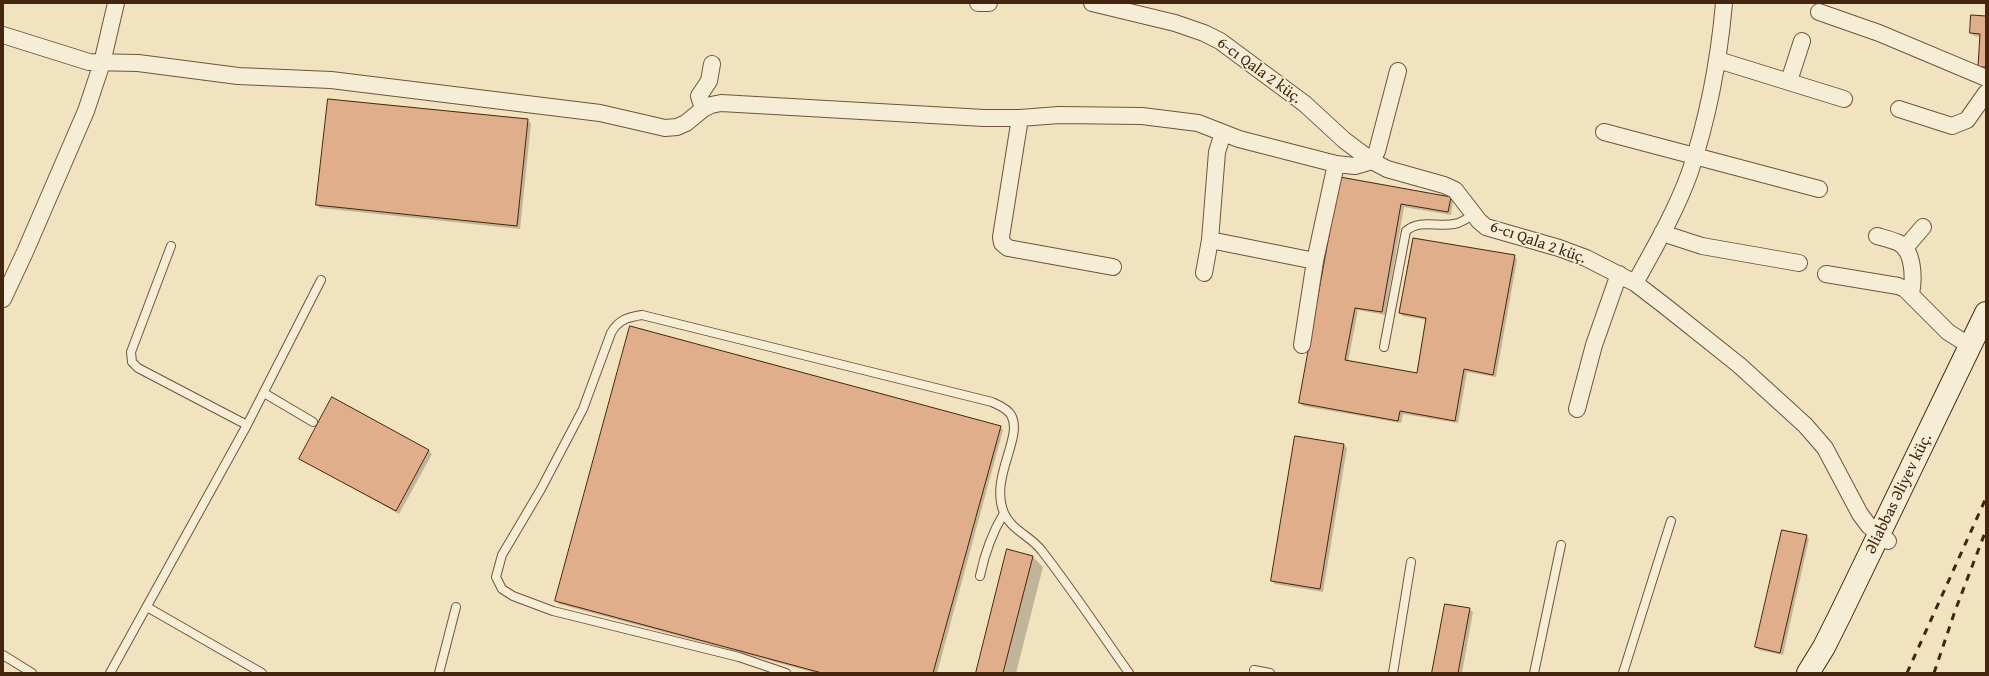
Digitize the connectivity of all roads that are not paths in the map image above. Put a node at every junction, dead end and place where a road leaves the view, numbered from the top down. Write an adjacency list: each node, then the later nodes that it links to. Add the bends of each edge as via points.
1 (116, 3): 10 (street)
2 (978, 3): 3 (street)
3 (989, 3)
4 (1092, 3): 23 (street, 6-cı Qala 2 küç., via 1175,23 1220,41 1305,104 1344,140)
5 (1724, 3): 9 (street)
6 (1819, 12): 13 (street, via 1879,33)
7 (3, 35): 10 (street, via 76,58)
8 (1802, 41): 14 (street)
9 (1718, 60): 14 (street); 22 (street)
10 (102, 63): 17 (street, via 138,63 238,76 339,81 600,113 665,128 686,123); 42 (street, via 86,111)
11 (712, 64): 17 (street, via 709,80 699,96)
12 (1398, 71): 23 (street, via 1380,143)
13 (1986, 78)
14 (1789, 81): 16 (street)
15 (1986, 93): 18 (street, via 1967,120 1952,126)
16 (1844, 99)
17 (703, 109): 19 (street, via 721,104)
18 (1899, 109)
19 (1020, 118): 21 (street, via 1058,115 1142,116 1185,120); 35 (street, via 1002,243 1008,248)
20 (1604, 132): 22 (street)
21 (1223, 133): 24 (street); 30 (street, via 1217,152)
22 (1695, 155): 25 (street); 28 (street)
23 (1372, 161): 24 (street, via 1355,166); 26 (street, 6-cı Qala 2 küç., via 1387,169 1455,190)
24 (1336, 164): 33 (street)
25 (1819, 189)
26 (1473, 214): 37 (street, 6-cı Qala 2 küç., via 1486,226 1559,248); 46 (lane, via 1454,224 1418,224 1406,230)
27 (1923, 227): 32 (street)
28 (1662, 233): 34 (street, via 1702,246); 40 (street)
29 (1877, 236): 32 (street)
30 (1210, 240): 33 (street); 36 (street)
31 (171, 246): 50 (lane, via 131,352 132,362 138,368)
32 (1905, 248): 41 (street, via 1909,254 1913,284)
33 (1315, 261): 45 (street)
34 (1799, 264)
35 (1113, 267)
36 (1204, 274)
37 (1618, 274): 40 (street, 6-cı Qala 2 küç.); 48 (street)
38 (1826, 274): 41 (street, via 1898,286)
39 (321, 280): 47 (lane)
40 (1635, 283): 53 (street, 6-cı Qala 2 küç., via 1739,365 1805,425 1825,448 1860,514)
41 (1911, 294): 44 (street, via 1948,332)
42 (3, 300)
43 (1986, 313): 44 (main road, Əliabbas Əliyev küç.)
44 (1978, 341): 53 (main road, Əliabbas Əliyev küç.)
45 (1302, 345)
46 (1384, 347)
47 (264, 393): 49 (lane); 50 (lane)
48 (1577, 409)
49 (313, 422)
50 (247, 425): 57 (lane)
51 (1004, 512): 56 (lane, via 987,546); 65 (lane, via 999,488 1014,436 1014,425 1011,415 1003,407 992,402 642,314 619,322 611,333 583,409 541,489 502,555 496,577 502,589 513,596 553,611 739,657); 66 (lane, via 1010,524 1041,550)
52 (1671, 521): 70 (lane)
53 (1884, 538): 71 (main road, Əliabbas Əliyev küç.); 72 (main road)
54 (1561, 545): 69 (lane)
55 (1411, 562): 68 (lane)
56 (980, 576)
57 (147, 607): 62 (lane); 63 (lane)
58 (456, 607): 64 (lane)
59 (3, 655): 61 (lane)
60 (1254, 670): 67 (lane)
61 (32, 673)
62 (110, 673)
63 (262, 673)
64 (438, 673)
65 (786, 673)
66 (1129, 673)
67 (1270, 673)
68 (1393, 673)
69 (1534, 673)
70 (1622, 673)
71 (1808, 673)
72 (1823, 673)

